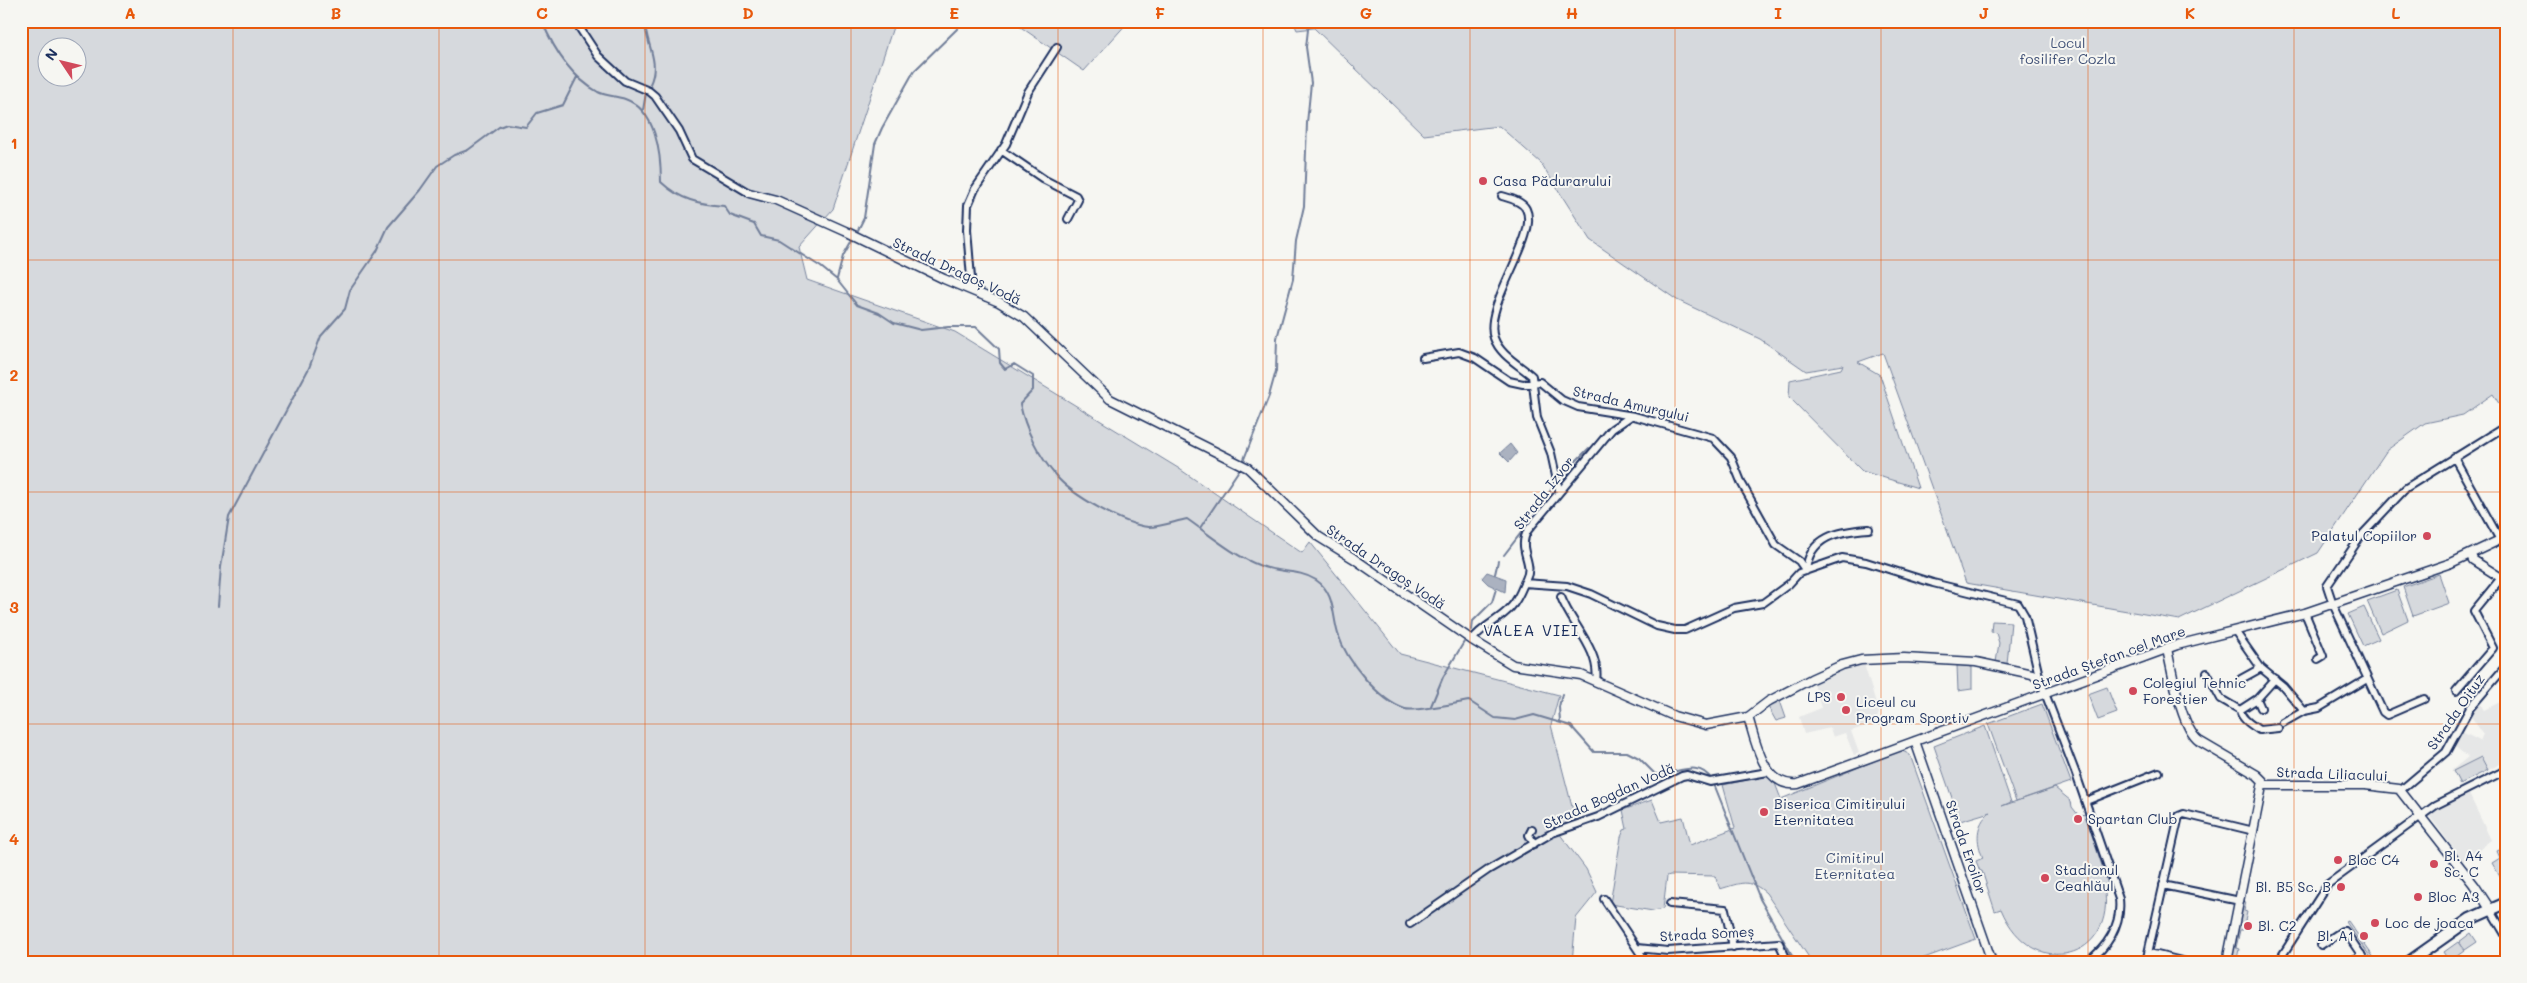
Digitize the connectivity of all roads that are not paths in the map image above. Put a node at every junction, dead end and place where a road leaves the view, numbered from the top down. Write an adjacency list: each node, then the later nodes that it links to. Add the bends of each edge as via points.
1 (575, 21): 4 (street, via 598,56 626,81 655,96 692,159)
2 (1057, 47): 3 (street, via 1028,92)
3 (1001, 150): 6 (street, via 1044,180 1076,196 1078,200); 7 (street, via 968,205)
4 (749, 193): 7 (street, Strada Dragoș Vodă, via 784,204)
5 (1502, 196): 9 (street, via 1523,206 1527,218 1520,249 1495,310 1493,334 1501,350 1532,376)
6 (1068, 219)
7 (972, 290): 24 (street, Strada Dragoș Vodă, via 1024,317 1110,399 1248,468 1319,537)
8 (1423, 358): 9 (street, Strada Amurgului, via 1460,352 1509,381)
9 (1533, 383): 10 (street, Strada Amurgului, via 1540,382 1562,400 1578,407); 13 (street, via 1536,418 1551,453)
10 (1631, 416): 13 (street, Strada Izvor, via 1612,429); 17 (street, Strada Amurgului, via 1696,432 1720,444 1731,457 1776,545 1799,560)
11 (2506, 426): 12 (street)
12 (2454, 457): 15 (street); 21 (street, via 2406,488 2361,536 2327,584)
13 (1559, 490): 19 (street, Strada Izvor, via 1524,536 1522,546 1528,574)
14 (1869, 530): 17 (street, via 1849,530 1825,537 1807,559)
15 (2503, 539): 16 (street, Strada Ștefan cel Mare)
16 (2470, 555): 18 (street); 21 (street, Strada Ștefan cel Mare)
17 (1806, 571): 19 (street, via 1763,602 1734,608 1685,630 1666,630 1567,586); 33 (street, via 1842,558 1854,559 2018,604 2025,616)
18 (2504, 580): 35 (street, via 2474,611 2494,648)
19 (1524, 583): 24 (street, Strada Izvor, via 1511,608)
20 (1561, 597): 34 (street, via 1590,650 1597,672)
21 (2333, 604): 22 (street, Strada Ștefan cel Mare); 32 (street)
22 (2305, 613): 23 (street, Strada Ștefan cel Mare); 26 (street, via 2323,656)
23 (2235, 631): 25 (street, Strada Ștefan cel Mare); 28 (street)
24 (1472, 640): 34 (street, Strada Dragoș Vodă, via 1513,665)
25 (2168, 649): 36 (street, Strada Ștefan cel Mare); 47 (street, Strada Liliacului, via 2192,735 2257,774)
26 (2318, 659)
27 (2506, 666): 48 (street, Strada Oituz, via 2470,708 2446,752)
28 (2261, 668): 30 (street); 31 (street)
29 (2207, 673): 40 (street, via 2221,699)
30 (2241, 678)
31 (2275, 679): 37 (street); 41 (street)
32 (2367, 679): 38 (street, via 2386,715); 41 (street, via 2319,708)
33 (2040, 680): 36 (street); 42 (street, Strada Dragoș Vodă, via 2032,674 1976,662 1904,658 1861,660 1811,679 1769,701)
34 (1596, 681): 42 (street, Strada Dragoș Vodă, via 1698,724 1720,724)
35 (2456, 691)
36 (2045, 694): 43 (street, Strada Ștefan cel Mare); 49 (street)
37 (2257, 699): 39 (street); 40 (street)
38 (2424, 699)
39 (2262, 708)
40 (2240, 710): 41 (street, via 2242,716 2257,729 2281,725)
41 (2304, 711)
42 (1748, 717): 45 (street)
43 (1915, 741): 45 (street, Strada Ștefan cel Mare, via 1798,784 1780,781); 70 (street, Strada Eroilor)
44 (2506, 770): 50 (street)
45 (1768, 772): 53 (street, Strada Bogdan Vodă, via 1710,782 1682,776)
46 (2159, 772): 49 (street)
47 (2264, 785): 48 (street, Strada Liliacului, via 2365,785); 52 (street)
48 (2401, 790): 50 (street, Strada Liliacului)
49 (2086, 801): 71 (street, via 2120,907 2108,944)
50 (2421, 815): 60 (street, Strada Liliacului); 75 (street, via 2328,884)
51 (1532, 829): 53 (street, via 1528,835)
52 (2254, 831): 54 (street, via 2181,814 2177,819); 56 (street)
53 (1534, 844): 61 (street, Strada Bogdan Vodă)
54 (2163, 884): 56 (street); 66 (street)
55 (1604, 899): 65 (street)
56 (2240, 901): 74 (street)
57 (2506, 903): 60 (main road)
58 (1670, 904): 64 (street, via 1725,909)
59 (2506, 908): 60 (main road)
60 (2491, 911): 62 (street); 78 (main road, via 2470,919); 79 (main road)
61 (1410, 924)
62 (2506, 936)
63 (2321, 945): 67 (street, via 2345,931)
64 (1733, 947): 65 (street, Strada Someș, via 1668,951); 69 (street, Strada Someș, via 1779,943)
65 (1637, 948): 68 (street)
66 (2149, 953): 72 (street); 73 (street)
67 (2361, 954): 76 (street); 77 (street)
68 (1646, 962)
69 (1788, 962)
70 (1992, 962)
71 (2087, 962)
72 (2146, 962)
73 (2186, 962)
74 (2227, 962)
75 (2278, 962)
76 (2350, 962)
77 (2366, 962)
78 (2409, 962)
79 (2418, 962)

